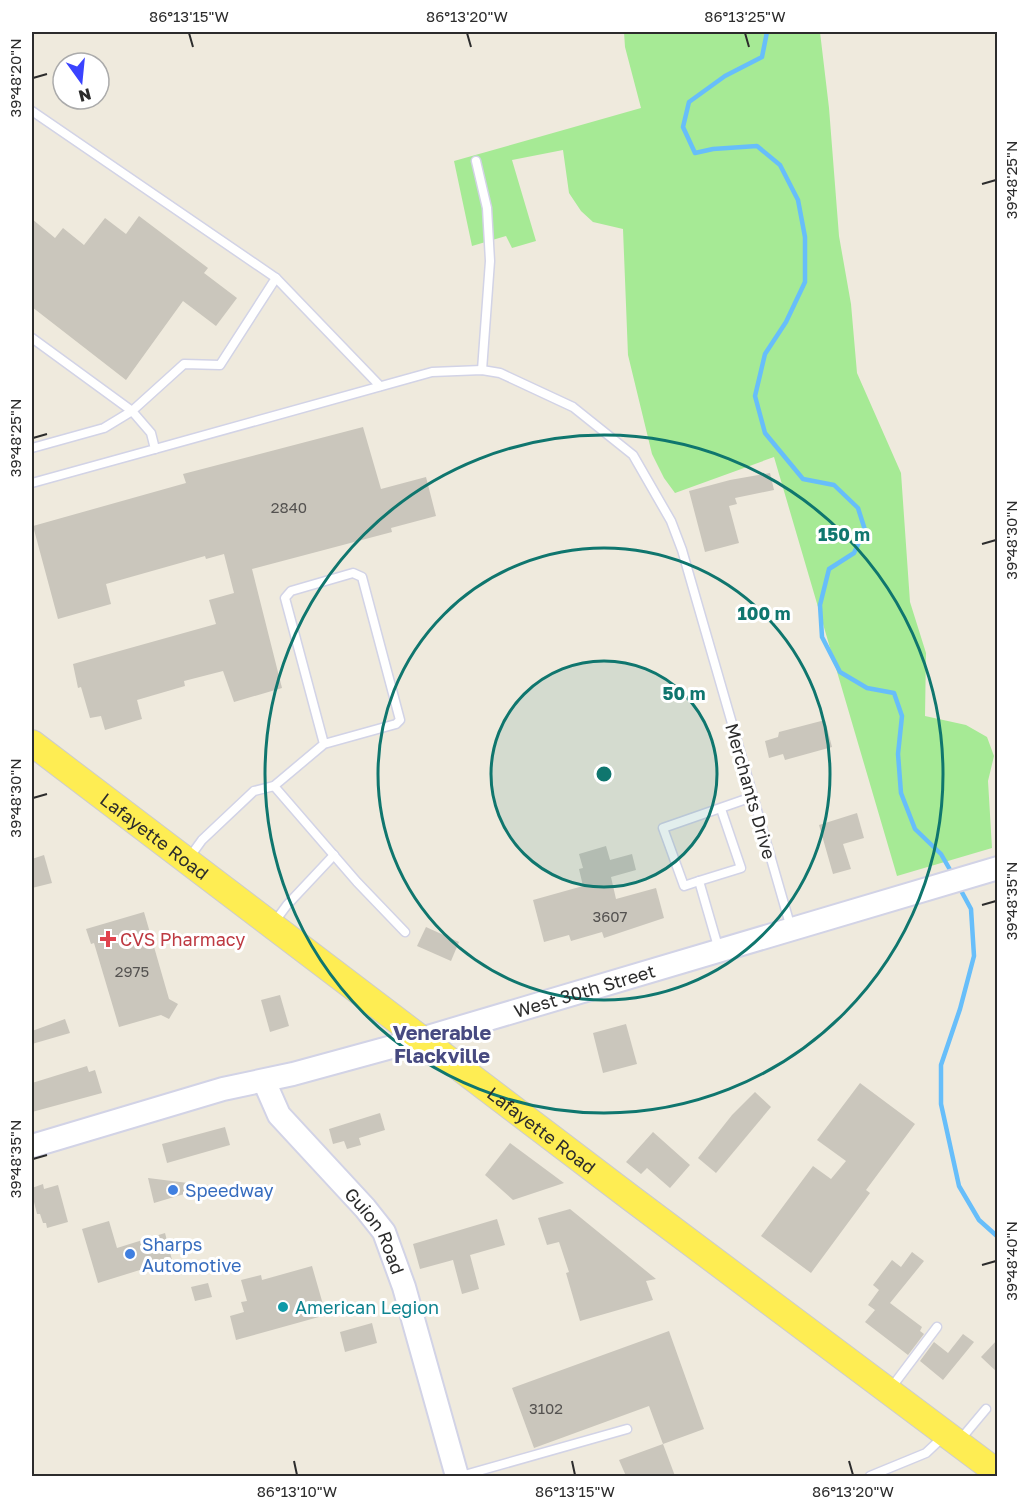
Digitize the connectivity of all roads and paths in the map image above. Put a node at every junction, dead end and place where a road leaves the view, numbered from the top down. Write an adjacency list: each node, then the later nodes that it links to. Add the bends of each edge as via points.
1 (32, 111): 3 (lane)
2 (476, 161): 5 (lane, via 487,208 490,261)
3 (276, 278): 6 (lane); 7 (lane, via 220,364 184,364)
4 (32, 338): 7 (lane)
5 (482, 370): 6 (lane, Merchants Drive, via 432,372); 14 (lane, Merchants Drive, via 500,373 573,407 633,455 671,520 682,550)
6 (380, 386): 9 (lane, Merchants Drive)
7 (132, 411): 8 (lane, via 104,428); 9 (lane, via 151,433)
8 (32, 448)
9 (155, 449): 10 (lane, Merchants Drive)
10 (32, 483)
11 (32, 743): 17 (main road, Lafayette Road)
12 (324, 744): 12 (lane, via 400,720 362,577 353,573 291,591 285,598); 13 (lane)
13 (274, 786): 16 (lane); 17 (lane, via 254,791 202,840)
14 (752, 797): 15 (lane); 21 (lane, Merchants Drive)
15 (721, 809): 19 (lane, via 741,868); 19 (lane, via 663,828 684,886)
16 (334, 855): 20 (lane); 22 (lane)
17 (186, 861): 20 (main road, Lafayette Road)
18 (998, 868): 21 (main road, West 30th Street)
19 (699, 881): 23 (lane)
20 (272, 926): 24 (main road, Lafayette Road)
21 (791, 928): 23 (main road, West 30th Street)
22 (405, 932)
23 (719, 950): 24 (main road, West 30th Street)
24 (421, 1039): 25 (main road, West 30th Street); 28 (main road, Lafayette Road)
25 (264, 1082): 26 (main road, West 30th Street, via 223,1089); 33 (main road, Guion Road, via 279,1115 384,1232)
26 (32, 1146)
27 (937, 1326): 28 (lane)
28 (889, 1391): 31 (main road, Lafayette Road)
29 (986, 1409): 31 (lane)
30 (627, 1429): 33 (lane)
31 (952, 1438): 32 (main road, Lafayette Road); 34 (lane)
32 (998, 1473)
33 (459, 1476)
34 (870, 1476)

